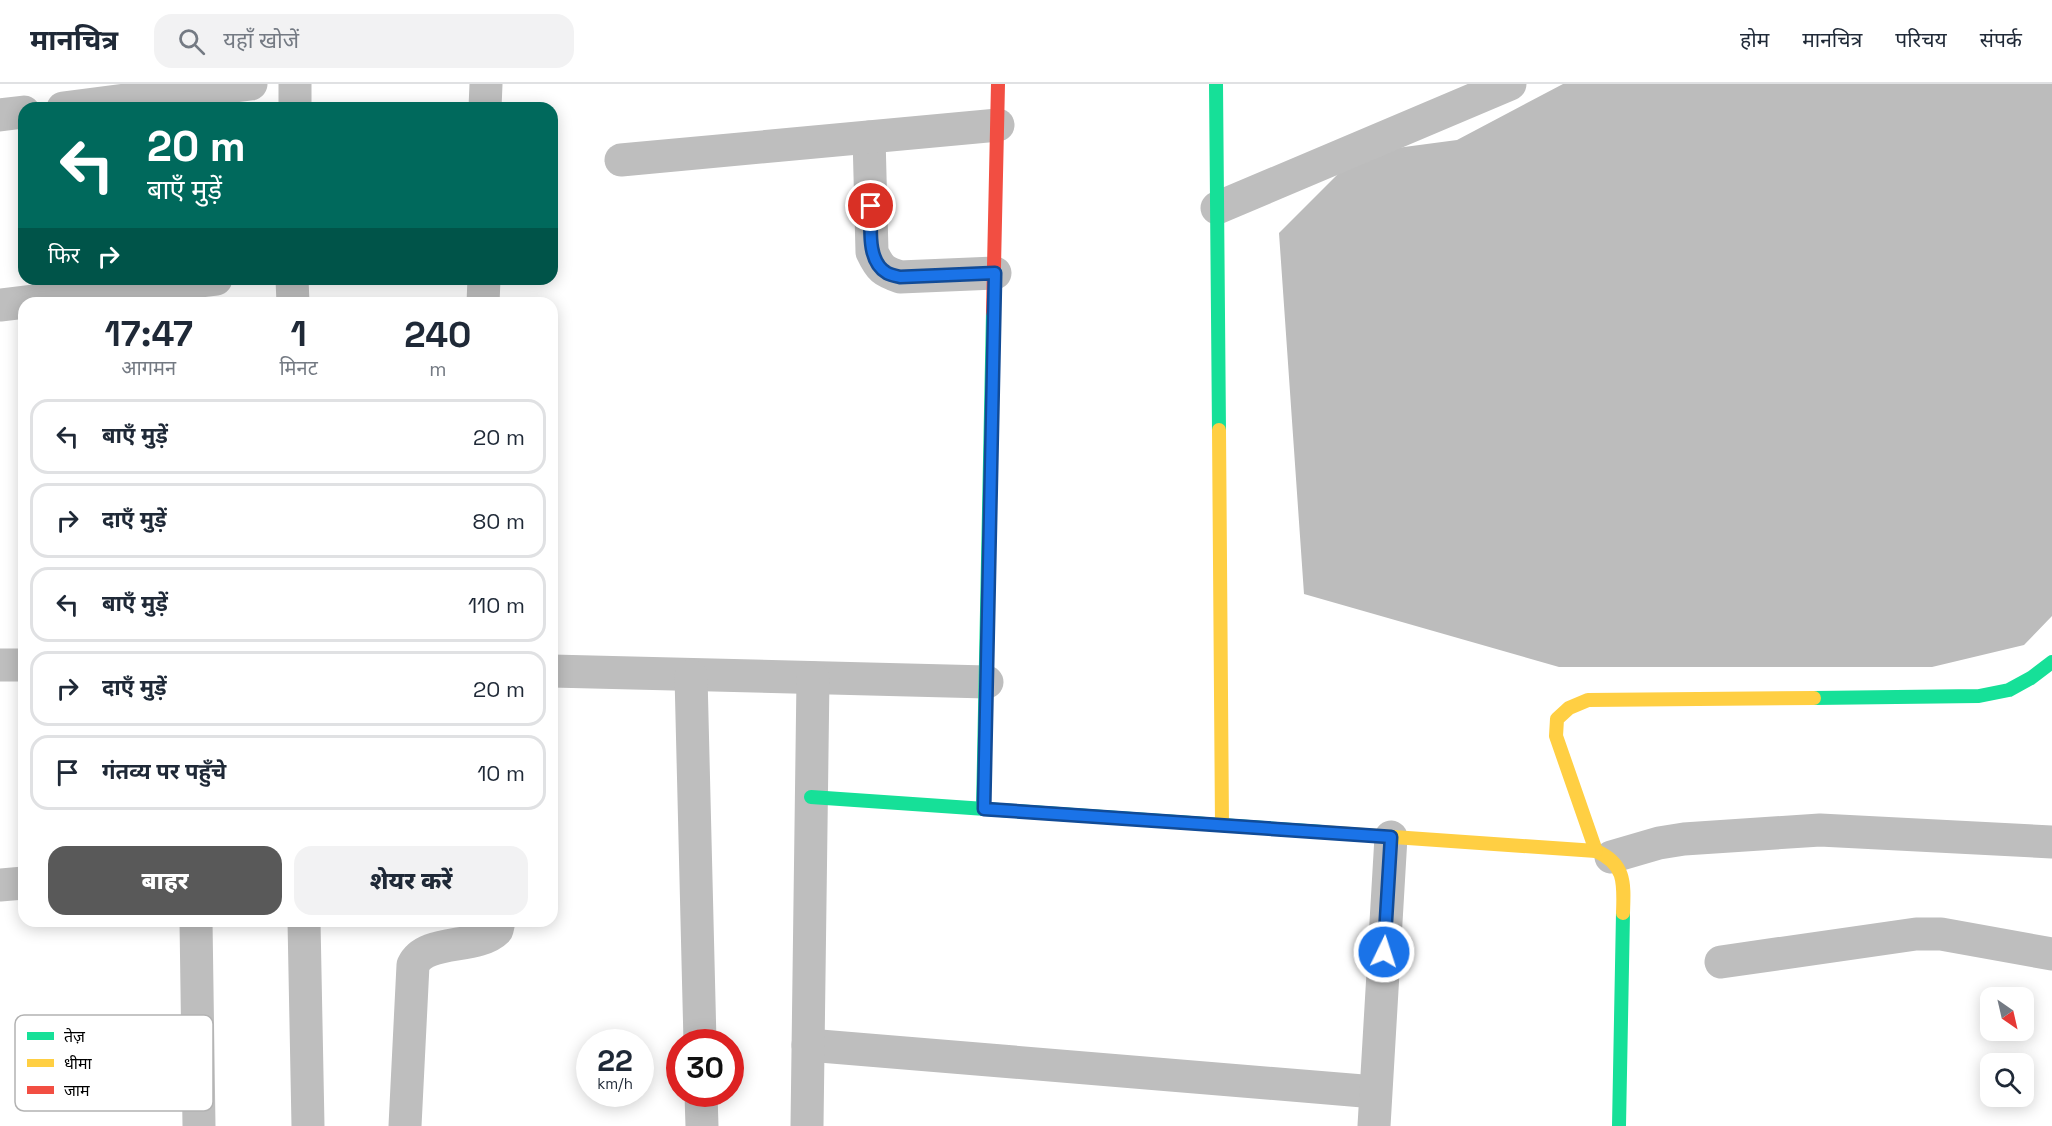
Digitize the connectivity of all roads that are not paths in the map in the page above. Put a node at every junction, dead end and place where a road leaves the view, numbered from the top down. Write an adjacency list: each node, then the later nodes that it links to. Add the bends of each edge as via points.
1 (251, 84): 7 (street)
2 (295, 84): 9 (street)
3 (486, 84): 10 (street)
4 (998, 84): 13 (street)
5 (1216, 84): 16 (street)
6 (1510, 84): 16 (street)
7 (105, 94): 8 (street)
8 (81, 102)
9 (295, 102)
10 (486, 102)
11 (18, 113): 12 (street)
12 (0, 115)
13 (998, 125): 14 (street); 17 (street)
14 (869, 137): 15 (street); 17 (street, via 872,252 878,266 900,277)
15 (621, 160)
16 (1217, 208): 31 (street)
17 (995, 273): 28 (street)
18 (166, 285): 19 (street)
19 (66, 297)
20 (18, 303): 21 (street)
21 (0, 305)
22 (2052, 662): 34 (street, via 2009,690 1979,696 1588,700 1569,708 1557,719 1556,736)
23 (0, 665): 24 (street)
24 (18, 665)
25 (558, 671): 26 (street)
26 (692, 676): 27 (street); 43 (street)
27 (813, 678): 28 (street); 29 (street)
28 (987, 682): 30 (street)
29 (812, 797): 30 (street); 44 (street)
30 (984, 809): 31 (street)
31 (1222, 825): 32 (street)
32 (1391, 837): 34 (street); 45 (street)
33 (2052, 842): 34 (street, via 1820,830 1684,839)
34 (1604, 854): 54 (street, via 1620,867 1624,886)
35 (18, 884): 36 (street)
36 (0, 885)
37 (196, 927): 42 (street)
38 (304, 927): 49 (street)
39 (498, 927): 50 (street, via 486,937 427,951 416,958)
40 (2052, 954): 41 (street, via 1941,934 1916,934)
41 (1721, 962)
42 (197, 1015)
43 (700, 1029)
44 (808, 1045): 45 (street); 52 (street)
45 (1375, 1092): 53 (street)
46 (701, 1107): 51 (street)
47 (199, 1111): 48 (street)
48 (199, 1126)
49 (308, 1126)
50 (405, 1126)
51 (702, 1126)
52 (807, 1126)
53 (1374, 1126)
54 (1619, 1126)

